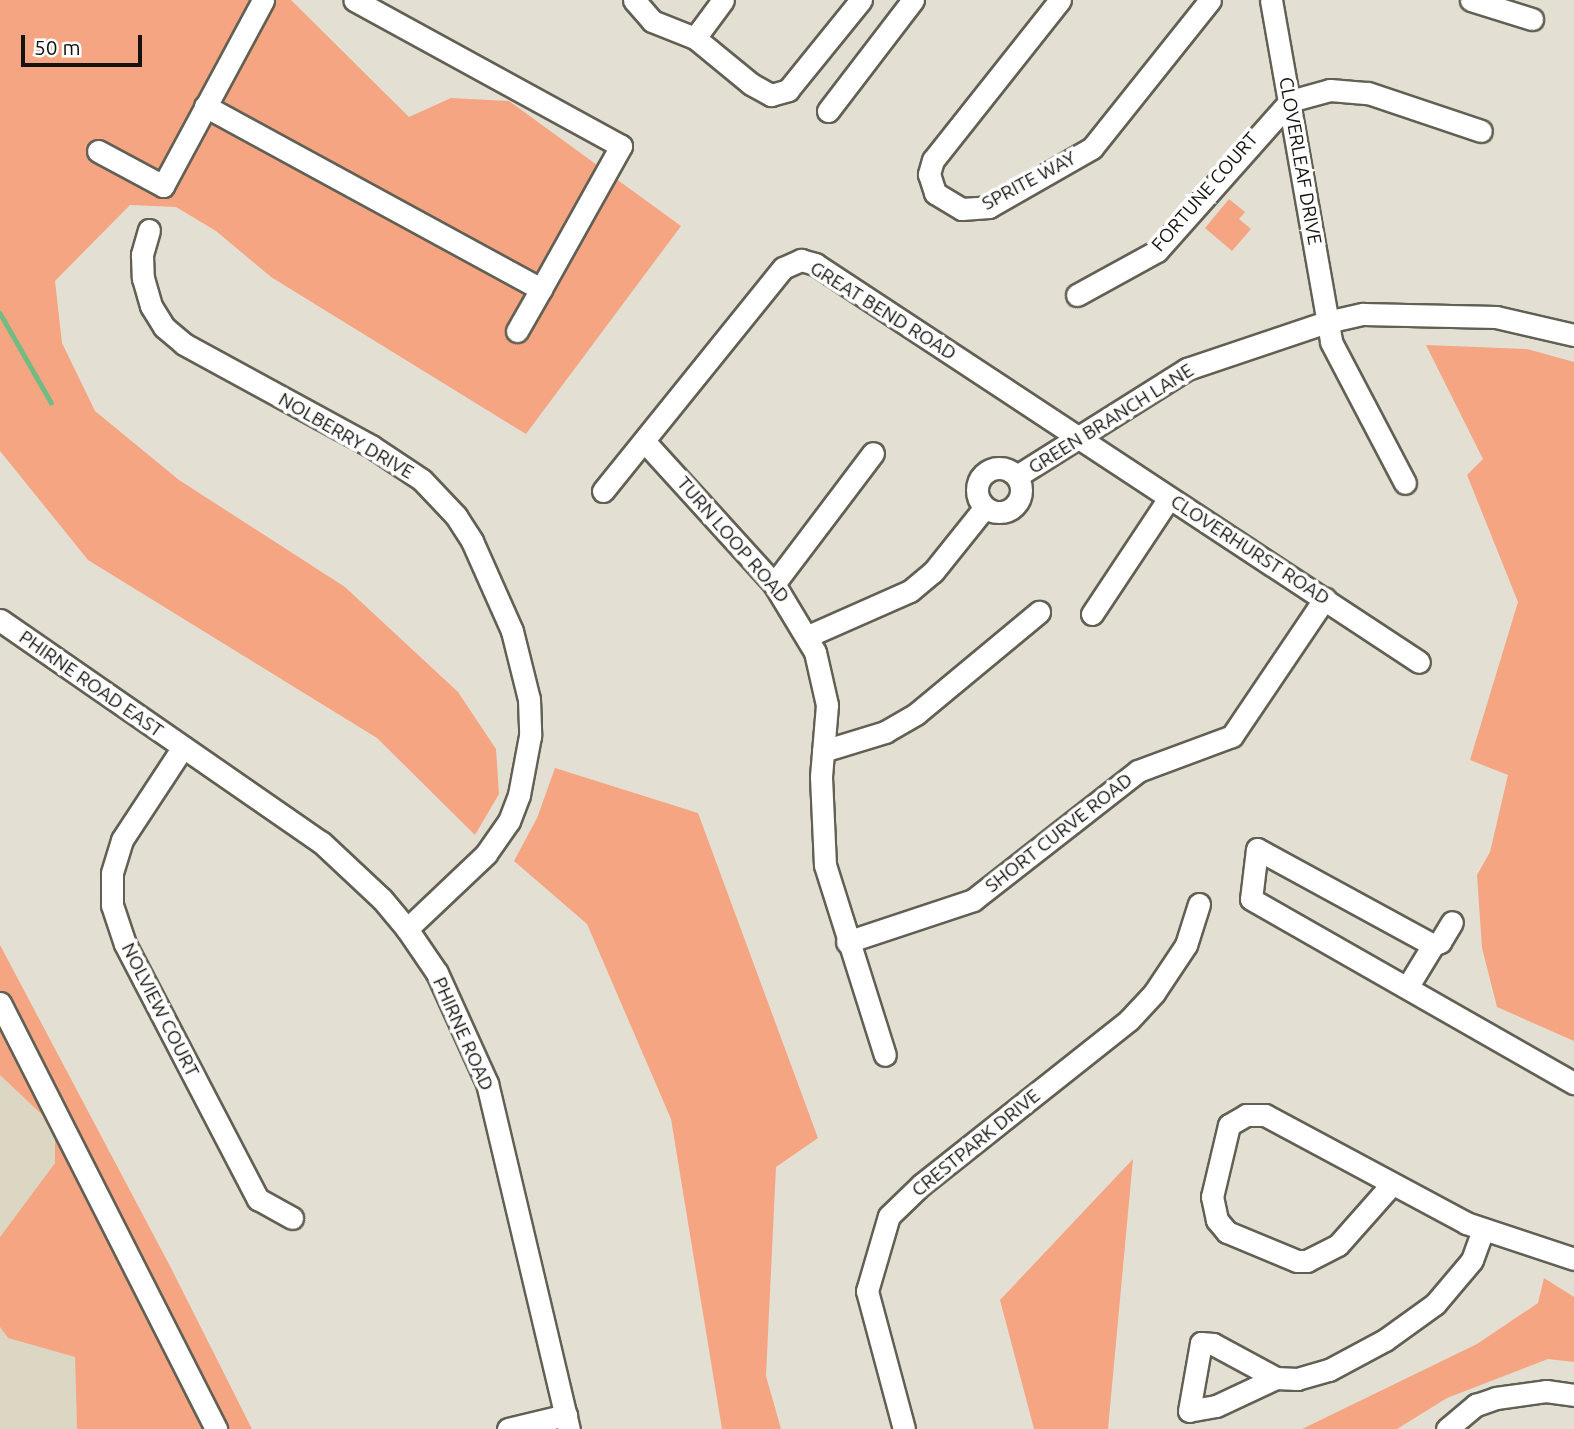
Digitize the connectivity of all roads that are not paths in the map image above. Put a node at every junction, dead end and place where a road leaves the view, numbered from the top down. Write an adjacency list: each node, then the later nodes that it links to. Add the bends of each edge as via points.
1 (263, 0): 14 (street)
2 (354, 0): 19 (street, via 621,146)
3 (634, 0): 12 (street, via 652,21)
4 (723, 0): 12 (street)
5 (861, 0): 12 (street, via 788,90 771,95)
6 (914, 0): 15 (street)
7 (1060, 0): 8 (street, SPRITE WAY, via 933,160 929,174 935,193 962,209 989,207 1092,148)
8 (1210, 0)
9 (1271, 0): 13 (street, CLOVERLEAF DRIVE)
10 (1471, 0): 11 (street)
11 (1532, 19)
12 (695, 38)
13 (1290, 101): 16 (street, via 1330,90 1368,93); 20 (street, FORTUNE COURT, via 1157,251); 21 (street, CLOVERLEAF DRIVE)
14 (205, 106): 17 (street, via 163,186); 19 (street)
15 (828, 111)
16 (1481, 131)
17 (98, 151)
18 (149, 230): 43 (street, NOLBERRY DRIVE, via 142,255 143,278 151,306 164,327 184,344 371,446 422,480 472,541 512,631 529,699 530,736 519,794 509,821 486,854)
19 (541, 289): 22 (street)
20 (1077, 295)
21 (1327, 322): 23 (street, GREEN BRANCH LANE, via 1363,314 1496,317); 24 (street, GREEN BRANCH LANE, via 1187,369); 28 (street, CLOVERLEAF DRIVE, via 1338,362)
22 (517, 331)
23 (1574, 335)
24 (1081, 439): 25 (street, GREAT BEND ROAD, via 815,264 801,260 780,271); 27 (street, GREEN BRANCH LANE); 30 (street, CLOVERHURST ROAD)
25 (644, 441): 29 (street, GREAT BEND ROAD); 32 (street, TURN LOOP ROAD)
26 (873, 453): 32 (street)
27 (1017, 476): 31 (street, GREEN BRANCH LANE, via 1021,484 1018,502 1003,512); 31 (street, GREEN BRANCH LANE, via 1001,468 984,474 977,491)
28 (1405, 483)
29 (603, 491)
30 (1169, 498): 33 (street, CLOVERHURST ROAD); 35 (street)
31 (985, 507): 37 (street, via 933,572 910,591)
32 (774, 584): 37 (street, TURN LOOP ROAD)
33 (1325, 598): 38 (street, CLOVERHURST ROAD); 44 (street, SHORT CURVE ROAD, via 1232,736 1138,771 973,900)
34 (1039, 612): 40 (street, via 916,714 886,732)
35 (1091, 614)
36 (0, 620): 39 (street, PHIRNE ROAD EAST)
37 (808, 636): 40 (street, TURN LOOP ROAD, via 827,705)
38 (1419, 662)
39 (183, 747): 43 (street, PHIRNE ROAD, via 321,842 376,892); 51 (street, NOLVIEW COURT, via 122,839 112,873 112,905 125,944 258,1199)
40 (823, 751): 44 (street, TURN LOOP ROAD, via 825,865)
41 (1199, 904): 59 (street, CRESTPARK DRIVE, via 1186,945 1154,993 1129,1020 921,1185 889,1216 867,1291)
42 (1452, 922): 45 (street)
43 (407, 929): 56 (street, PHIRNE ROAD, via 437,974 487,1083)
44 (847, 942): 48 (street, TURN LOOP ROAD)
45 (1433, 945): 46 (street); 46 (street, via 1257,849 1251,899)
46 (1408, 986): 49 (street)
47 (0, 1003): 57 (street)
48 (885, 1055)
49 (1574, 1083)
50 (1392, 1184): 50 (street, via 1256,1113 1236,1119 1225,1133 1212,1197 1217,1220 1227,1231 1307,1261 1338,1245); 52 (street)
51 (292, 1218)
52 (1483, 1230): 53 (street); 54 (street, via 1472,1260 1455,1284 1413,1322 1329,1370 1297,1379)
53 (1574, 1259)
54 (1276, 1378)
55 (1574, 1395): 60 (street, via 1546,1391 1496,1398 1476,1405)
56 (568, 1422): 58 (street)
57 (216, 1429)
58 (508, 1429)
59 (904, 1429)
60 (1447, 1429)

